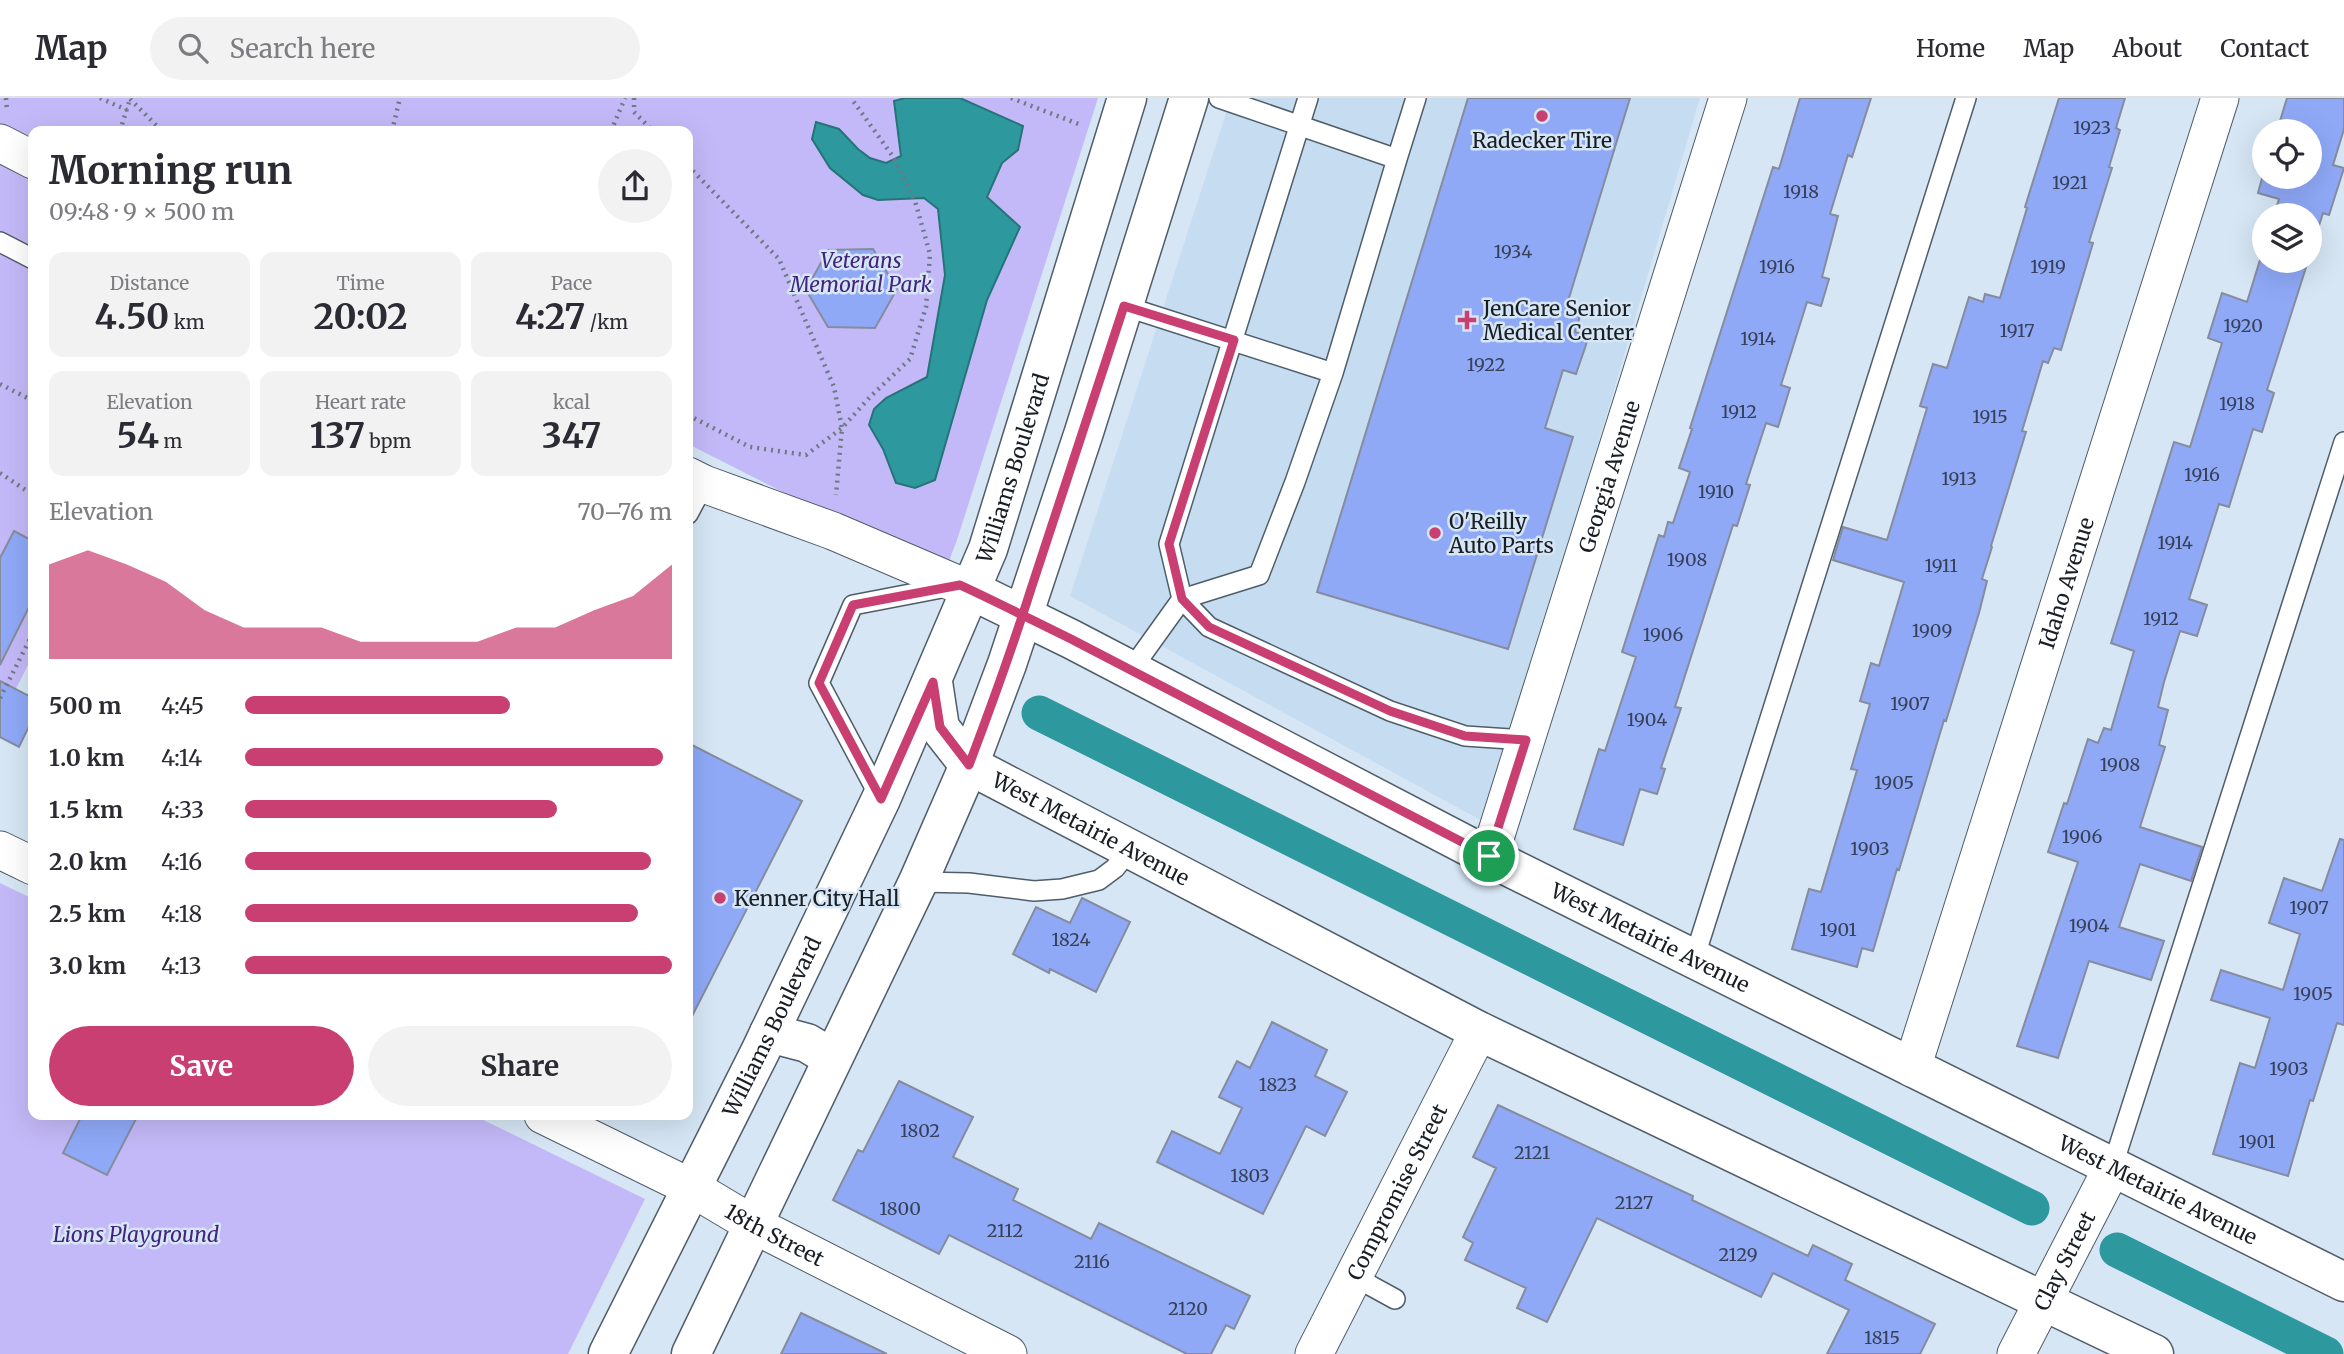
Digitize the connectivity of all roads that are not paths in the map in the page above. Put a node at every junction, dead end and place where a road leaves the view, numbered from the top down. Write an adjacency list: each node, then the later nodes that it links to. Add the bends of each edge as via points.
1 (1127, 98): 20 (main road, Williams Boulevard, via 993,536)
2 (1189, 98): 15 (main road)
3 (1219, 98): 9 (lane)
4 (1308, 98): 9 (lane)
5 (1416, 98): 12 (lane)
6 (1728, 98): 25 (street, Georgia Avenue)
7 (1966, 98): 33 (lane)
8 (2220, 98): 37 (street, Idaho Avenue)
9 (1300, 125): 12 (lane); 16 (lane)
10 (0, 143): 11 (street)
11 (28, 157)
12 (1397, 159): 17 (lane)
13 (0, 242): 14 (lane)
14 (28, 256)
15 (1124, 306): 16 (lane); 22 (main road)
16 (1234, 340): 17 (lane); 21 (lane, via 1169,544)
17 (1333, 373): 21 (lane, via 1259,575)
18 (2344, 442): 39 (lane)
19 (693, 491): 20 (street, West Metairie Avenue, via 833,531)
20 (965, 587): 22 (main road, West Metairie Avenue); 24 (main road, Williams Boulevard); 27 (lane, via 853,605 819,683)
21 (1182, 599): 23 (lane); 25 (lane, via 1209,627 1390,711 1465,736)
22 (1023, 615): 23 (main road, West Metairie Avenue); 26 (main road)
23 (1130, 670): 30 (main road, West Metairie Avenue)
24 (933, 682): 26 (main road, via 940,727); 27 (main road, Williams Boulevard)
25 (1526, 740): 30 (street, Georgia Avenue)
26 (969, 765): 28 (main road, West Metairie Avenue); 32 (main road)
27 (881, 799): 35 (main road, Williams Boulevard)
28 (1130, 849): 32 (lane, via 1099,880 1062,888 1034,891); 34 (main road, West Metairie Avenue)
29 (0, 850): 31 (street)
30 (1489, 856): 33 (main road, West Metairie Avenue)
31 (28, 864)
32 (918, 882): 36 (main road)
33 (1694, 959): 37 (main road, West Metairie Avenue)
34 (1479, 1031): 43 (street, Compromise Street); 45 (main road, West Metairie Avenue)
35 (769, 1033): 36 (main road, via 807,1043); 40 (main road, Williams Boulevard)
36 (832, 1058): 41 (main road)
37 (1912, 1068): 39 (main road, West Metairie Avenue)
38 (553, 1120): 40 (street, 18th Street)
39 (2112, 1168): 42 (main road, West Metairie Avenue); 45 (street, Clay Street)
40 (692, 1188): 41 (street, 18th Street); 46 (main road, Williams Boulevard)
41 (754, 1225): 47 (main road); 48 (street, 18th Street)
42 (2342, 1275)
43 (1353, 1276): 44 (lane); 49 (street, Compromise Street)
44 (1395, 1299)
45 (2043, 1300): 50 (street, Clay Street); 51 (main road, West Metairie Avenue)
46 (608, 1354)
47 (691, 1354)
48 (1008, 1354)
49 (1314, 1354)
50 (2016, 1354)
51 (2154, 1354)

